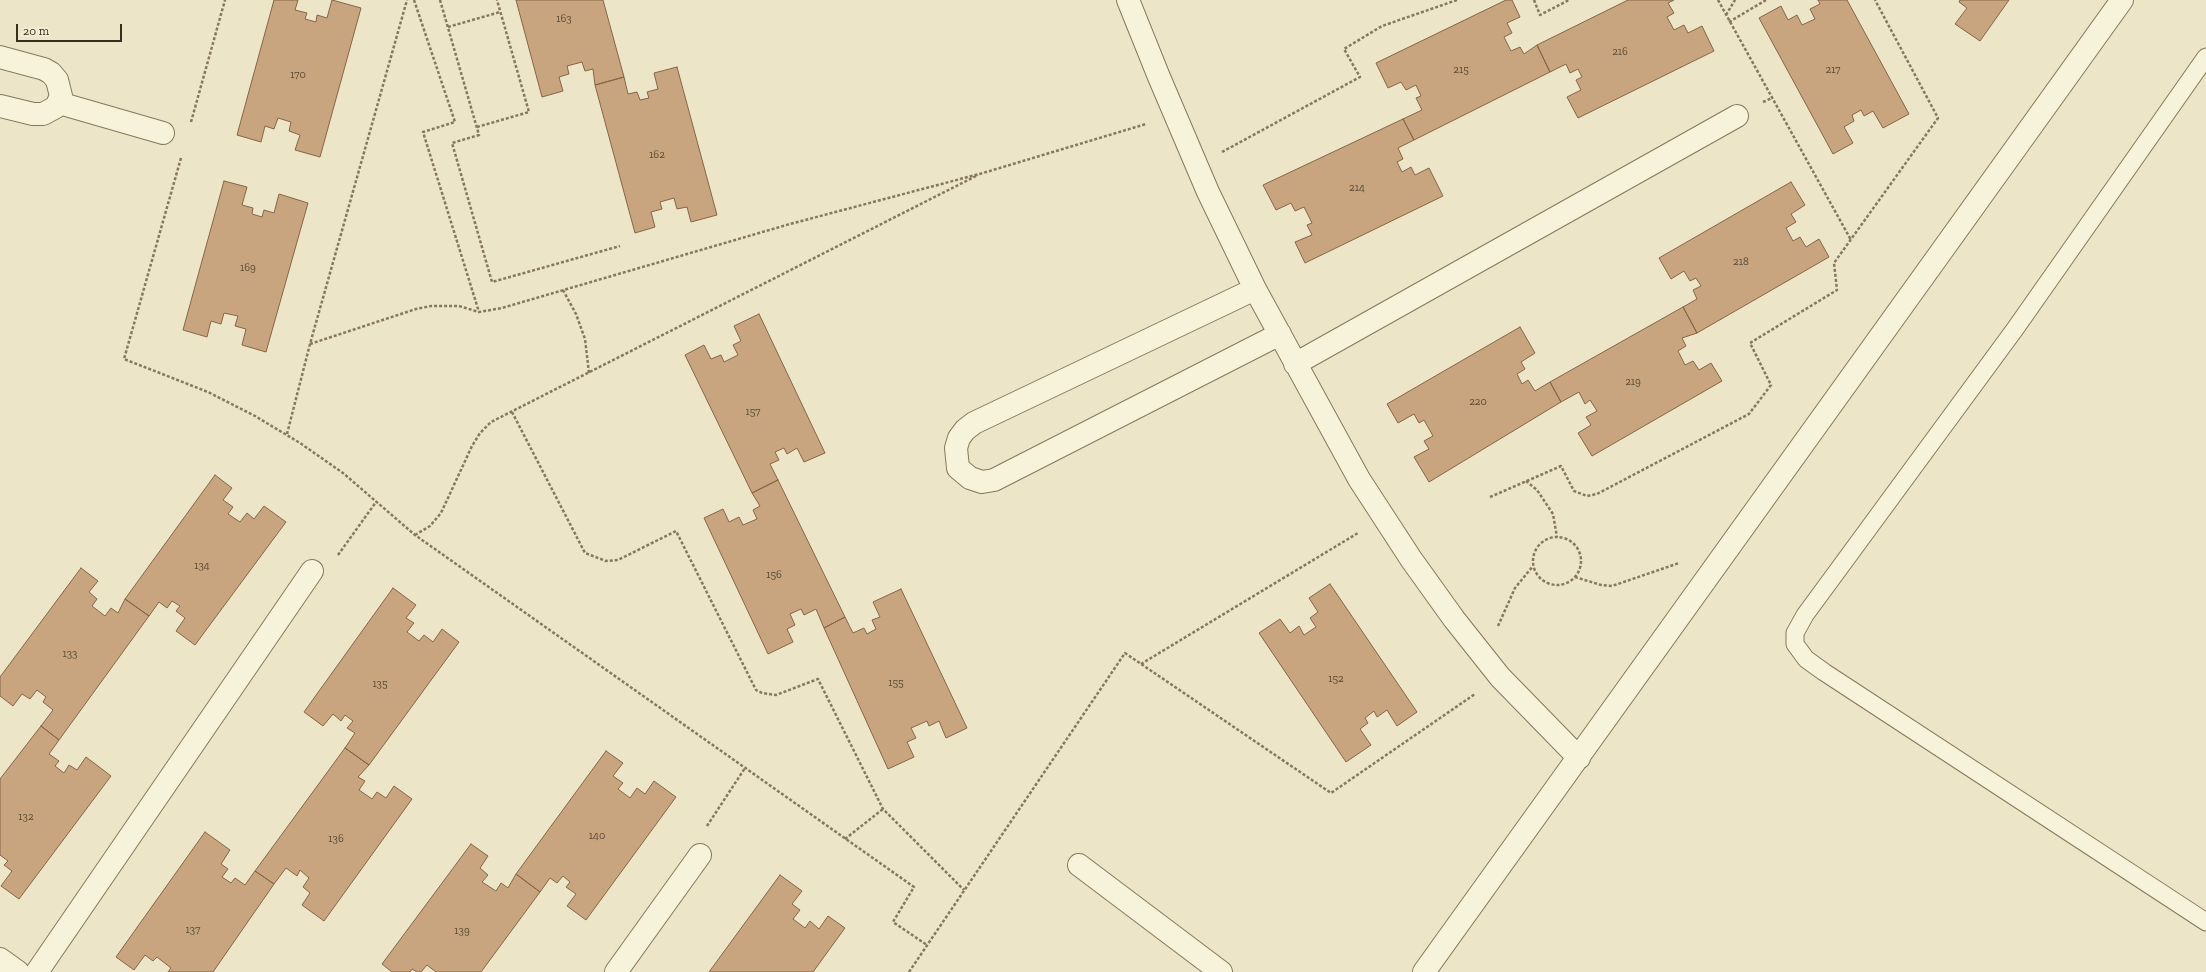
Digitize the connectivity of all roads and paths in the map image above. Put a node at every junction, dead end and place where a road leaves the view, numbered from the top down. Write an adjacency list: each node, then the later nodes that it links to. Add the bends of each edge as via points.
1 (225, 0): 25 (path)
2 (407, 0): 37 (path)
3 (414, 0): 35 (path, via 455,122 423,132)
4 (440, 0): 18 (path)
5 (497, 0): 15 (path)
6 (1128, 0): 23 (street)
7 (1457, 0): 29 (path, via 1382,26 1344,49 1360,77)
8 (1534, 0): 9 (path, via 1540,15)
9 (1568, 0)
10 (1718, 0): 16 (path)
11 (1734, 0): 16 (path)
12 (1766, 0): 17 (path)
13 (1875, 0): 31 (path, via 1938,118)
14 (2122, 0): 55 (street)
15 (500, 12): 18 (path); 26 (path, via 529,112)
16 (1726, 15): 17 (path)
17 (1729, 22): 31 (path)
18 (448, 27): 26 (path)
19 (0, 57): 21 (street, via 51,73 60,88)
20 (2206, 57): 62 (lane, via 2015,328 1805,615 1795,633 1795,644 1806,659 1818,668)
21 (59, 102): 22 (street, via 52,111 43,114); 27 (street)
22 (0, 106)
23 (1175, 116): 29 (street); 30 (path)
24 (1737, 116): 38 (street)
25 (191, 125)
26 (477, 127): 32 (path, via 479,135 452,143 492,282)
27 (163, 133)
28 (182, 155): 41 (path, via 124,359 208,392)
29 (1197, 166): 33 (street)
30 (983, 173): 34 (path, via 790,224); 39 (path)
31 (1851, 240): 42 (path, via 1834,263 1838,290 1750,343 1771,385 1749,414 1598,494 1587,496 1574,490 1561,466)
32 (620, 246)
33 (1255, 289): 36 (street); 36 (street, via 974,423 959,438 956,448 958,468 970,478 982,482 994,480)
34 (562, 290): 35 (path, via 502,308); 39 (path, via 576,314 585,339)
35 (479, 312): 37 (path, via 459,306 431,306)
36 (1280, 334): 38 (street)
37 (310, 344): 41 (path)
38 (1295, 364): 45 (street, via 1359,479)
39 (589, 373): 40 (path)
40 (512, 412): 46 (path, via 491,422 480,433 441,513 430,526); 57 (path, via 585,553 606,561 618,560 676,531 756,690 776,696 818,680)
41 (287, 434): 44 (path, via 343,472)
42 (1526, 481): 43 (path); 47 (path, via 1537,490 1553,514)
43 (1490, 497)
44 (376, 502): 46 (path); 50 (path, via 338,554 325,566)
45 (1384, 518): 52 (street); 53 (path)
46 (415, 536): 56 (path)
47 (1557, 537): 49 (path, via 1547,539 1538,546); 51 (path, via 1568,540 1576,547 1580,556 1580,567)
48 (1681, 563): 51 (path, via 1612,586)
49 (1533, 566): 51 (path, via 1537,575 1556,585 1566,583); 52 (path, via 1515,588)
50 (312, 571): 66 (street)
51 (1575, 577)
52 (1484, 657): 54 (street)
53 (1141, 664): 54 (path, via 1331,793); 61 (path, via 1125,653)
54 (1500, 677): 55 (street)
55 (1578, 758): 70 (street)
56 (745, 768): 58 (path); 59 (path, via 706,828)
57 (883, 809): 58 (path); 61 (path)
58 (845, 839): 63 (path, via 914,886 892,922)
59 (700, 855): 67 (street)
60 (1079, 865): 69 (street)
61 (964, 890): 63 (path)
62 (2206, 922)
63 (927, 945): 68 (path)
64 (0, 959): 65 (street)
65 (18, 972)
66 (37, 972)
67 (616, 972)
68 (909, 972)
69 (1221, 972)
70 (1424, 972)

